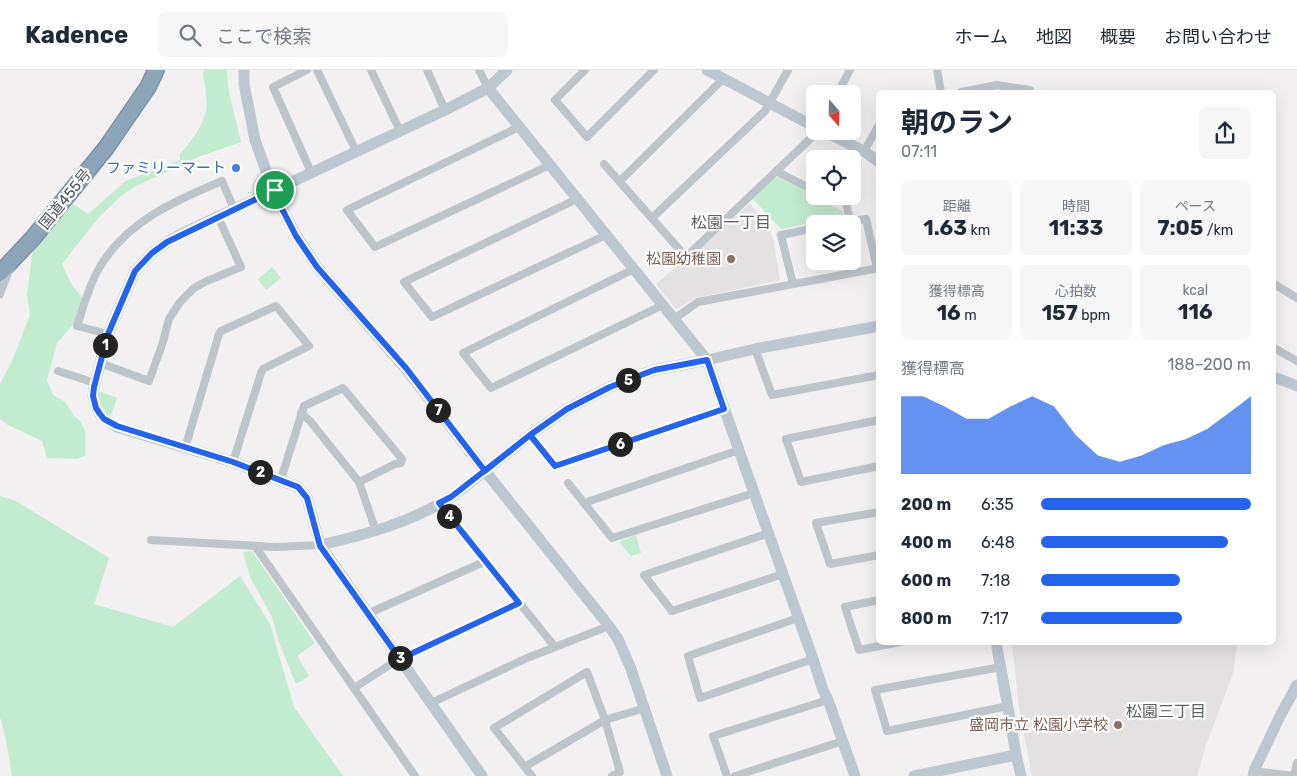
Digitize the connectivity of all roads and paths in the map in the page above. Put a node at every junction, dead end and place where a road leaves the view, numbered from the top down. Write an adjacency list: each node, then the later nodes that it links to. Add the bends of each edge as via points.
1 (156, 70): 48 (highway, 国道455号, via 106,148)
2 (244, 70): 38 (street, via 255,140)
3 (306, 70): 35 (street, via 272,86)
4 (317, 70): 29 (street)
5 (371, 70): 26 (street)
6 (427, 70): 22 (street)
7 (479, 70): 17 (street)
8 (507, 70): 17 (street)
9 (585, 70): 10 (street, via 555,100 587,137)
10 (654, 70)
11 (707, 70): 15 (street)
12 (788, 70): 21 (street)
13 (850, 70): 16 (street)
14 (937, 70): 18 (street)
15 (723, 79): 21 (street); 36 (street)
16 (842, 85)
17 (488, 88): 22 (street); 24 (street)
18 (941, 90)
19 (972, 90): 20 (street, via 998,85)
20 (1030, 90)
21 (770, 102): 23 (street); 44 (street, via 765,111)
22 (446, 110): 26 (street)
23 (806, 121)
24 (519, 126): 33 (street); 33 (street, via 347,210 375,247)
25 (876, 130): 30 (street)
26 (400, 131): 29 (street)
27 (809, 140): 34 (street)
28 (842, 140): 30 (street)
29 (356, 151): 35 (street)
30 (865, 152): 31 (street)
31 (876, 160)
32 (604, 164): 36 (street)
33 (550, 165): 39 (street)
34 (776, 171): 37 (street); 44 (street, via 686,256)
35 (311, 172): 38 (street)
36 (620, 181): 44 (street)
37 (806, 186)
38 (275, 190): 41 (street); 79 (street, via 296,236 317,267 406,368)
39 (577, 199): 47 (street); 47 (street, via 404,282 432,317)
40 (847, 207): 42 (street)
41 (234, 209): 43 (street); 60 (street, via 222,181 149,216 125,236 97,271 77,326)
42 (849, 215)
43 (218, 216): 60 (street, via 167,242 135,271); 65 (street, via 241,266 194,288 180,302 169,319 149,382)
44 (652, 218)
45 (861, 220): 49 (street, via 866,219)
46 (806, 230): 53 (street, via 781,235)
47 (606, 235): 51 (street)
48 (14, 259): 52 (highway, 国道455号); 55 (street)
49 (876, 260)
50 (876, 268): 53 (street)
51 (634, 269): 57 (street); 57 (street, via 463,353 491,388)
52 (0, 273)
53 (793, 284): 58 (street, via 698,302)
54 (1276, 285): 56 (street)
55 (0, 294)
56 (1297, 298)
57 (663, 305): 58 (street)
58 (674, 320): 63 (street)
59 (876, 327): 61 (street)
60 (108, 334): 65 (street)
61 (755, 349): 63 (street); 67 (street, via 772,395)
62 (1276, 349): 64 (street)
63 (707, 360): 71 (street); 74 (street, via 654,370 610,387 567,409)
64 (1297, 362)
65 (100, 363): 69 (street)
66 (58, 371): 69 (street)
67 (876, 376)
68 (1276, 378): 70 (street)
69 (95, 383): 75 (street, via 93,396 104,419)
70 (1297, 386)
71 (724, 409): 74 (street, via 555,466); 76 (street)
72 (301, 413): 80 (street); 81 (street); 81 (street, via 304,406 343,388 402,459 401,463)
73 (876, 421): 78 (street, via 786,439 801,482)
74 (530, 435): 79 (street)
75 (184, 448): 77 (street); 77 (street, via 219,334 276,306 309,346 261,373)
76 (739, 450): 83 (street); 85 (street)
77 (233, 462): 80 (street)
78 (876, 467)
79 (485, 471): 84 (street); 99 (street)
80 (281, 480): 91 (street, via 298,487 307,498)
81 (359, 482): 87 (street)
82 (568, 483): 85 (street)
83 (754, 493): 85 (street, via 612,538); 88 (street)
84 (439, 503): 87 (street); 93 (street)
85 (584, 503)
86 (876, 513): 92 (street, via 816,523 830,564)
87 (376, 531): 91 (street)
88 (769, 533): 94 (street); 94 (street, via 644,576 672,611)
89 (151, 540): 90 (street)
90 (255, 546): 91 (street); 107 (street)
91 (320, 546): 97 (street)
92 (876, 556)
93 (486, 562): 96 (street); 97 (street)
94 (783, 574): 98 (street)
95 (876, 601): 100 (street, via 845,607 859,650)
96 (519, 603): 102 (street); 103 (street)
97 (367, 614): 103 (street)
98 (798, 618): 104 (street); 104 (street, via 688,656 700,698)
99 (609, 626): 102 (street); 111 (street, via 618,638)
100 (885, 645)
101 (997, 645): 105 (street)
102 (555, 647): 109 (street)
103 (400, 659): 107 (street); 109 (street)
104 (814, 659): 108 (street)
105 (1001, 667): 110 (street); 110 (street, via 875,690 887,731)
106 (1297, 685): 117 (street)
107 (354, 688): 118 (street)
108 (828, 700): 113 (street); 123 (street, via 713,736)
109 (431, 703): 119 (street)
110 (1008, 706): 114 (street)
111 (645, 708): 112 (street); 122 (street)
112 (605, 720): 116 (street); 116 (street, via 587,672 494,728); 121 (street, via 620,772)
113 (843, 741): 124 (street); 125 (street)
114 (1016, 755): 126 (street); 127 (street)
115 (1297, 763): 117 (street, via 1294,776)
116 (526, 766): 120 (street)
117 (1253, 774)
118 (415, 776)
119 (482, 776)
120 (532, 776)
121 (612, 776)
122 (668, 776)
123 (727, 776)
124 (736, 776)
125 (855, 776)
126 (914, 776)
127 (1021, 776)

